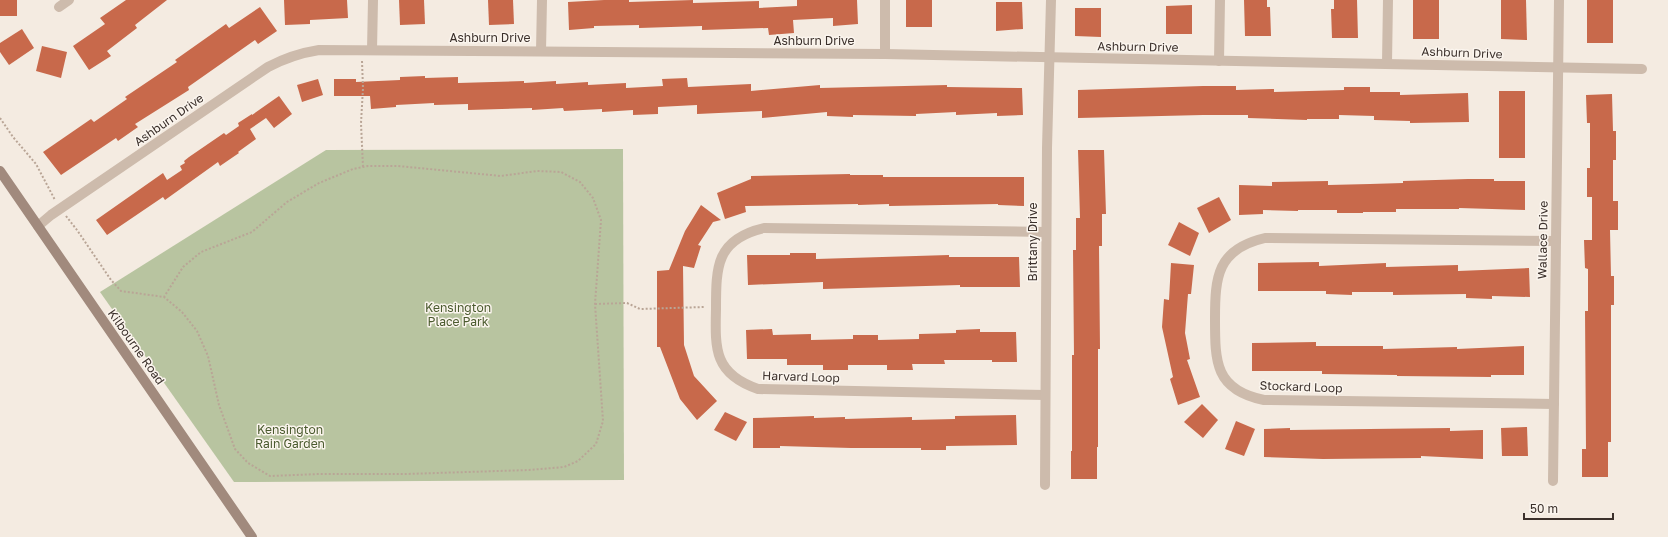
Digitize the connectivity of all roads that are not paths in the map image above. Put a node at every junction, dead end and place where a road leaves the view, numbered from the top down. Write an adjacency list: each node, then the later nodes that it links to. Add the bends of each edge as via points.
1 (69, 0): 9 (street)
2 (373, 0): 10 (street)
3 (542, 0): 11 (street)
4 (885, 0): 12 (street)
5 (1051, 0): 13 (street, Brittany Drive)
6 (1220, 0): 14 (street)
7 (1388, 0): 15 (street)
8 (1559, 0): 16 (street, Wallace Drive)
9 (59, 7)
10 (372, 50): 11 (street, Ashburn Drive); 19 (street, Ashburn Drive, via 319,50 285,58 268,67)
11 (541, 51): 12 (street, Ashburn Drive)
12 (885, 54): 13 (street, Ashburn Drive)
13 (1050, 58): 14 (street, Ashburn Drive); 20 (street, Brittany Drive)
14 (1219, 61): 15 (street, Ashburn Drive)
15 (1387, 63): 16 (street, Ashburn Drive)
16 (1558, 68): 17 (street, Ashburn Drive); 21 (street, Wallace Drive)
17 (1642, 69)
18 (0, 171): 19 (main road, Kilbourne Road)
19 (38, 226): 26 (main road, Kilbourne Road)
20 (1046, 232): 22 (street, Brittany Drive); 22 (street, Harvard Loop, via 764,228 738,237 721,258 716,275 716,343 719,356 725,368 735,378 758,390)
21 (1556, 241): 23 (street, Wallace Drive); 23 (street, Stockard Loop, via 1265,238 1251,241 1229,256 1221,267 1215,292 1217,364 1230,384 1251,398)
22 (1045, 395): 25 (street, Brittany Drive)
23 (1554, 404): 24 (street, Wallace Drive)
24 (1553, 480)
25 (1045, 485)
26 (252, 537)

